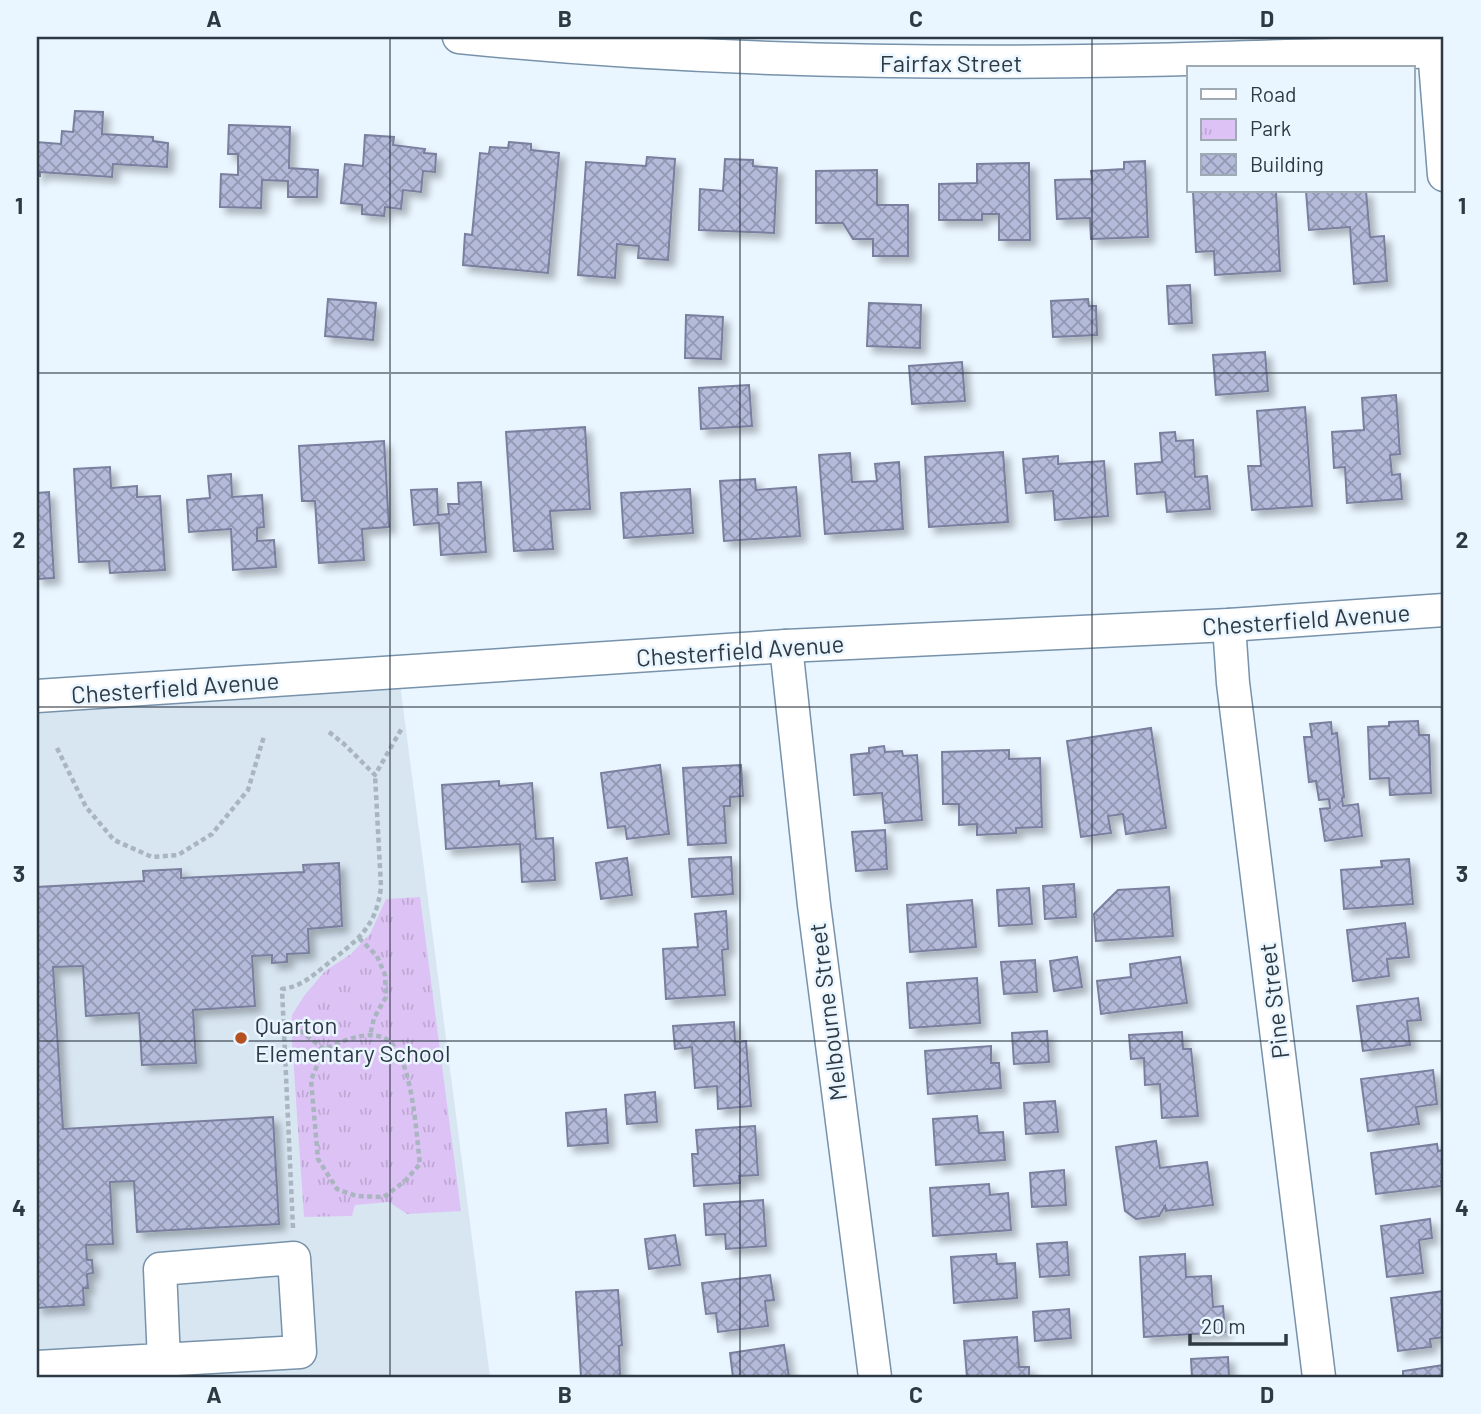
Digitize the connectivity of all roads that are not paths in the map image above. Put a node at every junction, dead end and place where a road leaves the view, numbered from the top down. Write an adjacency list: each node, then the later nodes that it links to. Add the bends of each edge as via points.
1 (459, 37): 2 (street, Fairfax Street, via 748,59 935,63 1104,62)
2 (1437, 46): 3 (street)
3 (1444, 175)
4 (1444, 610): 5 (street, Chesterfield Avenue)
5 (1229, 625): 6 (street, Chesterfield Avenue); 11 (street, Pine Street)
6 (786, 646): 7 (street, Chesterfield Avenue); 10 (street, Melbourne Street)
7 (37, 696)
8 (164, 1361): 8 (street, via 300,1352 294,1258 160,1269); 9 (street)
9 (37, 1367)
10 (874, 1377)
11 (1319, 1377)

